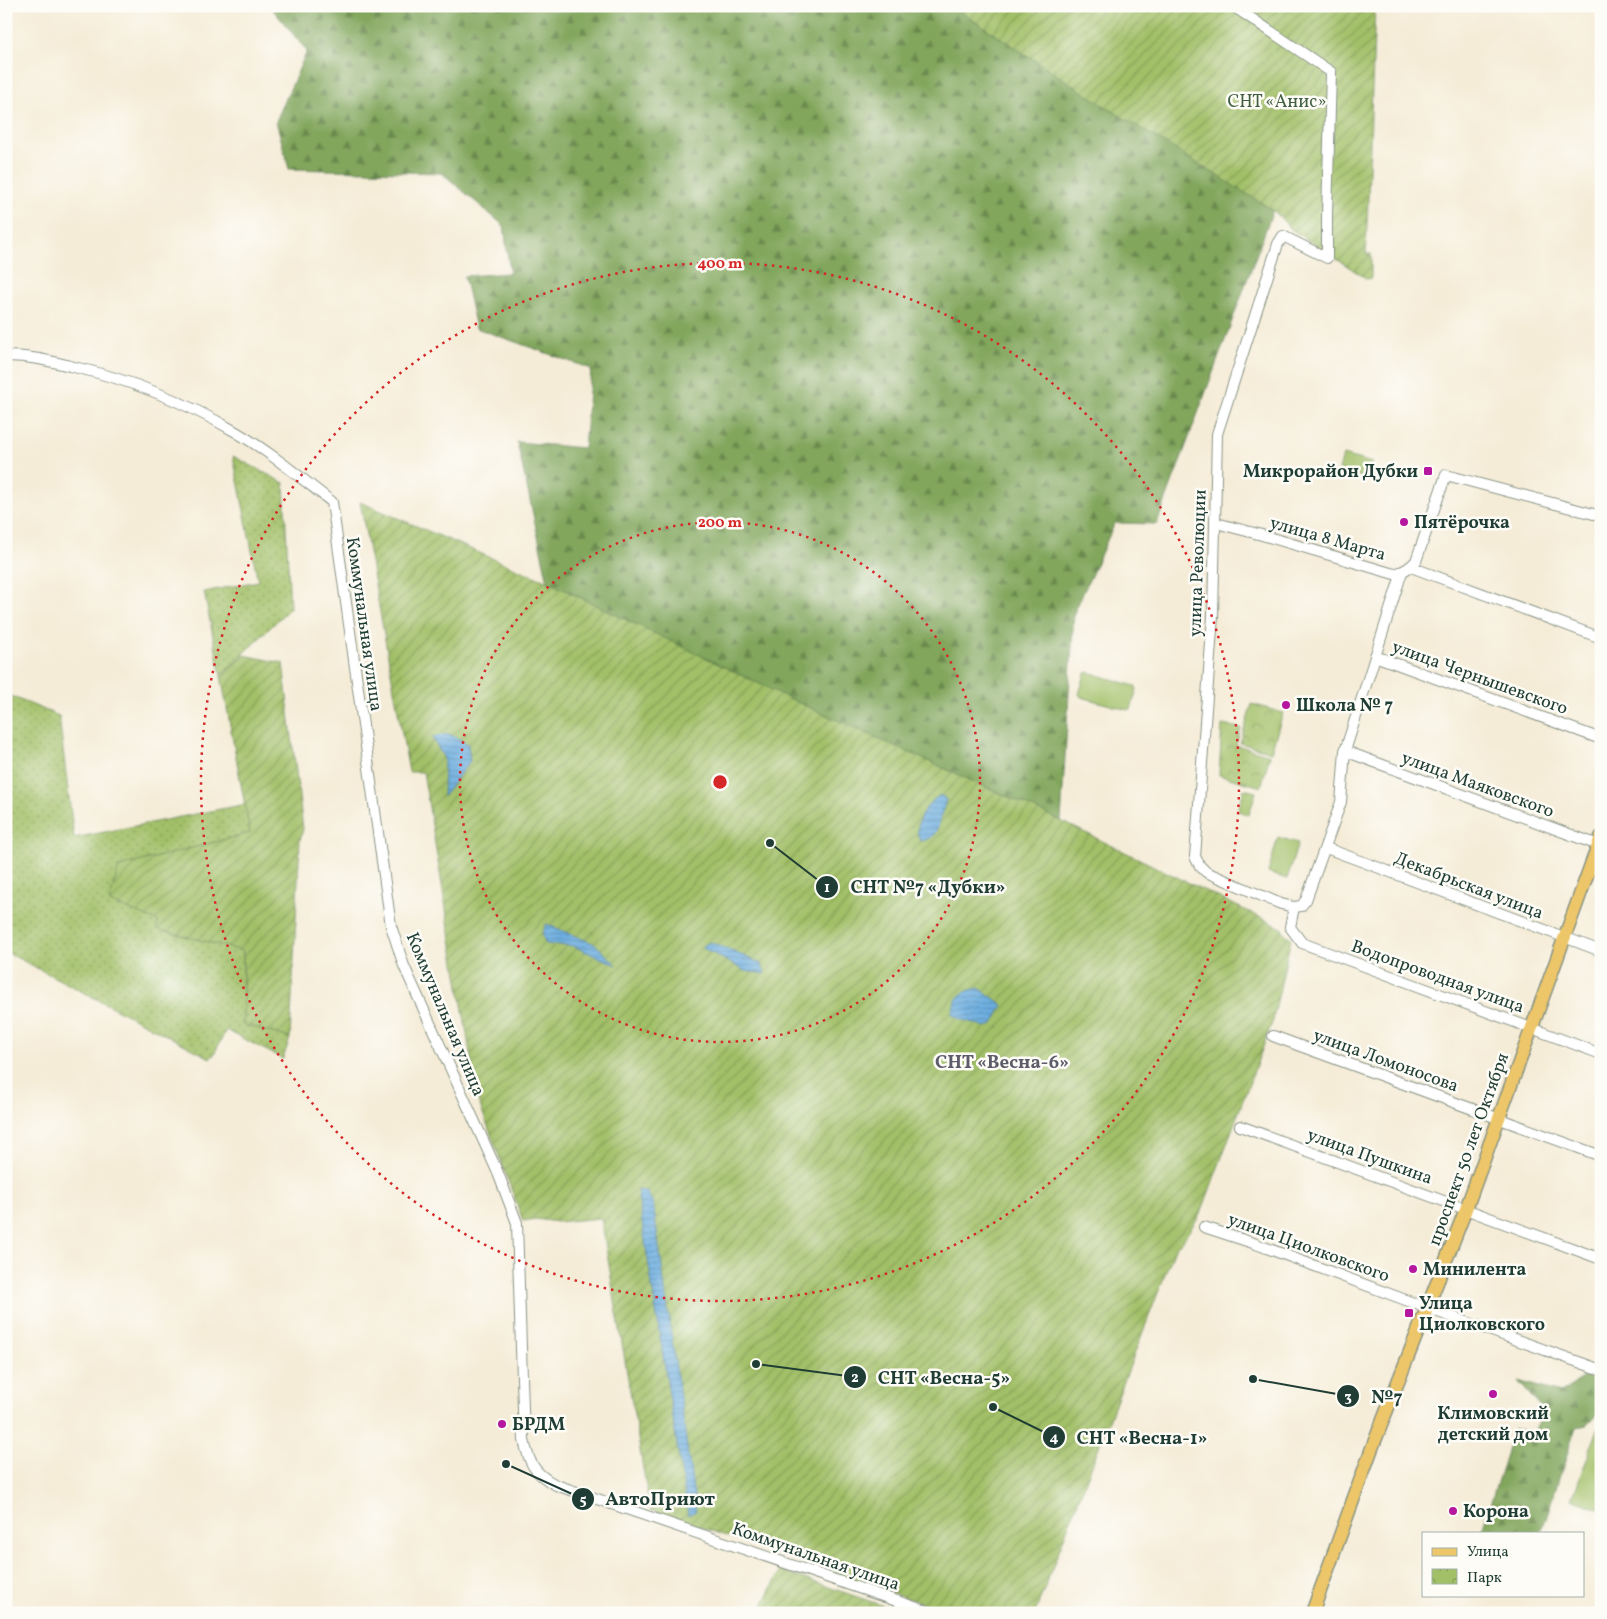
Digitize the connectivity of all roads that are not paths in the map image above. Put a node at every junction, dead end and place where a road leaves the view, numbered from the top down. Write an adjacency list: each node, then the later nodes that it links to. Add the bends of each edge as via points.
1 (1233, 6): 4 (street, улица Революции, via 1331,72 1328,258 1283,236 1278,244 1217,434)
2 (6, 356): 26 (street, Коммунальная улица, via 30,356 99,372 195,409 237,433 332,502 391,926 404,966 498,1173 517,1223 524,1440 534,1470 556,1485)
3 (1601, 516): 5 (street, via 1446,475 1416,561)
4 (1216, 523): 5 (street, улица 8 Марта, via 1394,574); 12 (street, улица Революции, via 1213,616 1195,857 1206,872)
5 (1407, 570): 6 (street, улица 8 Марта); 7 (street)
6 (1601, 638)
7 (1375, 656): 8 (street, улица Чернышевского); 9 (street)
8 (1601, 739)
9 (1345, 751): 10 (street, улица Маяковского); 11 (street, via 1341,802)
10 (1600, 842): 13 (main road, проспект 50 лет Октября)
11 (1326, 848): 12 (street, via 1306,900); 13 (street, Декабрьская улица)
12 (1294, 907): 15 (street, Водопроводная улица, via 1290,927 1302,943)
13 (1564, 938): 14 (street, Декабрьская улица); 15 (main road, проспект 50 лет Октября)
14 (1601, 951)
15 (1531, 1029): 17 (street, Водопроводная улица); 18 (main road, проспект 50 лет Октября)
16 (1273, 1036): 18 (street, улица Ломоносова)
17 (1601, 1054)
18 (1499, 1118): 20 (street, улица Ломоносова); 21 (main road, проспект 50 лет Октября)
19 (1240, 1126): 21 (street, улица Пушкина)
20 (1601, 1156)
21 (1466, 1209): 23 (street, улица Пушкина); 24 (main road, проспект 50 лет Октября)
22 (1204, 1227): 24 (street, улица Циолковского)
23 (1601, 1259)
24 (1426, 1308): 25 (street, улица Циолковского); 27 (main road, проспект 50 лет Октября)
25 (1601, 1370)
26 (932, 1613)
27 (1312, 1613)

